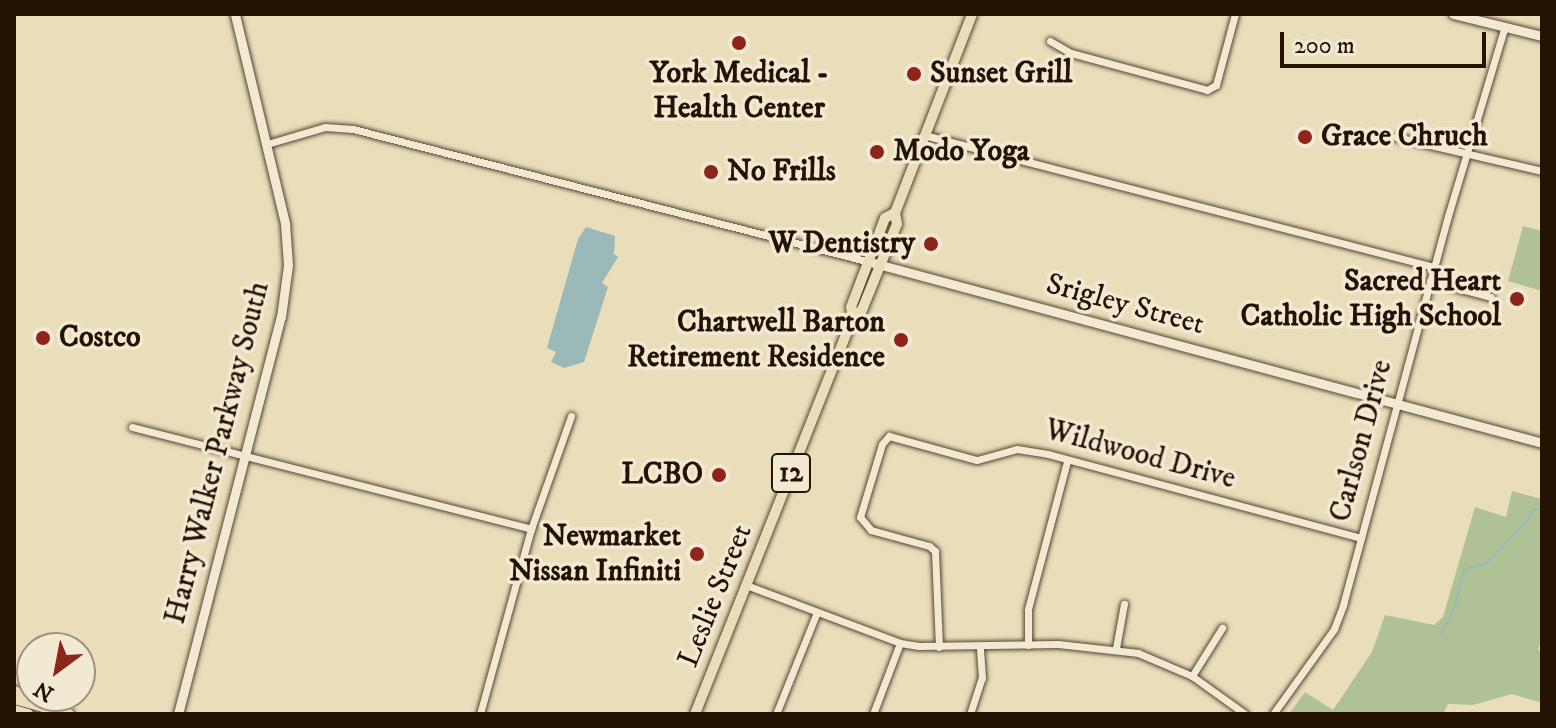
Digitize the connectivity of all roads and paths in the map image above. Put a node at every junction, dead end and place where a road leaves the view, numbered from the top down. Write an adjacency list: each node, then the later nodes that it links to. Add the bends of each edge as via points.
1 (235, 14): 10 (street, Harry Walker Parkway South)
2 (972, 14): 8 (main road, Leslie Street / 12)
3 (1235, 14): 7 (street, via 1216,85 1207,90 1071,53)
4 (1453, 14): 5 (street)
5 (1505, 26): 6 (street); 11 (street, Carlson Drive)
6 (1542, 36)
7 (1050, 41)
8 (924, 135): 13 (main road, Leslie Street / 12, via 895,213 885,218); 14 (street)
9 (1396, 137): 11 (street)
10 (267, 144): 13 (street, via 325,127 353,129); 21 (street, Harry Walker Parkway South, via 285,223 288,265 281,317)
11 (1467, 152): 12 (street); 14 (street, Carlson Drive)
12 (1542, 171)
13 (875, 264): 17 (street, Srigley Street); 25 (main road, Leslie Street / 12, via 851,307 853,317)
14 (1434, 267): 15 (street, Carlson Drive)
15 (1430, 281): 16 (street); 17 (street, Carlson Drive)
16 (1491, 297)
17 (1397, 403): 20 (street, Srigley Street); 24 (street, Carlson Drive)
18 (571, 416): 23 (street)
19 (132, 427): 21 (street)
20 (1542, 443)
21 (245, 454): 23 (street); 37 (street, Harry Walker Parkway South)
22 (1067, 461): 24 (street, Wildwood Drive); 30 (street, via 1028,609); 31 (street, Wildwood Drive, via 1017,449 977,460 885,439 861,520 871,530 935,551)
23 (531, 529): 38 (street)
24 (1361, 538): 44 (street, Carlson Drive, via 1334,629)
25 (746, 585): 27 (street); 39 (main road, Leslie Street / 12)
26 (1124, 604): 33 (street)
27 (817, 612): 29 (street); 40 (street)
28 (1222, 628): 34 (street)
29 (900, 643): 31 (street); 41 (street)
30 (1028, 645): 32 (street); 33 (street)
31 (939, 647): 32 (street)
32 (980, 648): 42 (street, via 982,678)
33 (1116, 648): 34 (street)
34 (1192, 676): 43 (street)
35 (14, 710): 36 (main road)
36 (28, 714)
37 (178, 714)
38 (480, 714)
39 (695, 714)
40 (776, 714)
41 (873, 714)
42 (970, 714)
43 (1245, 714)
44 (1273, 714)

